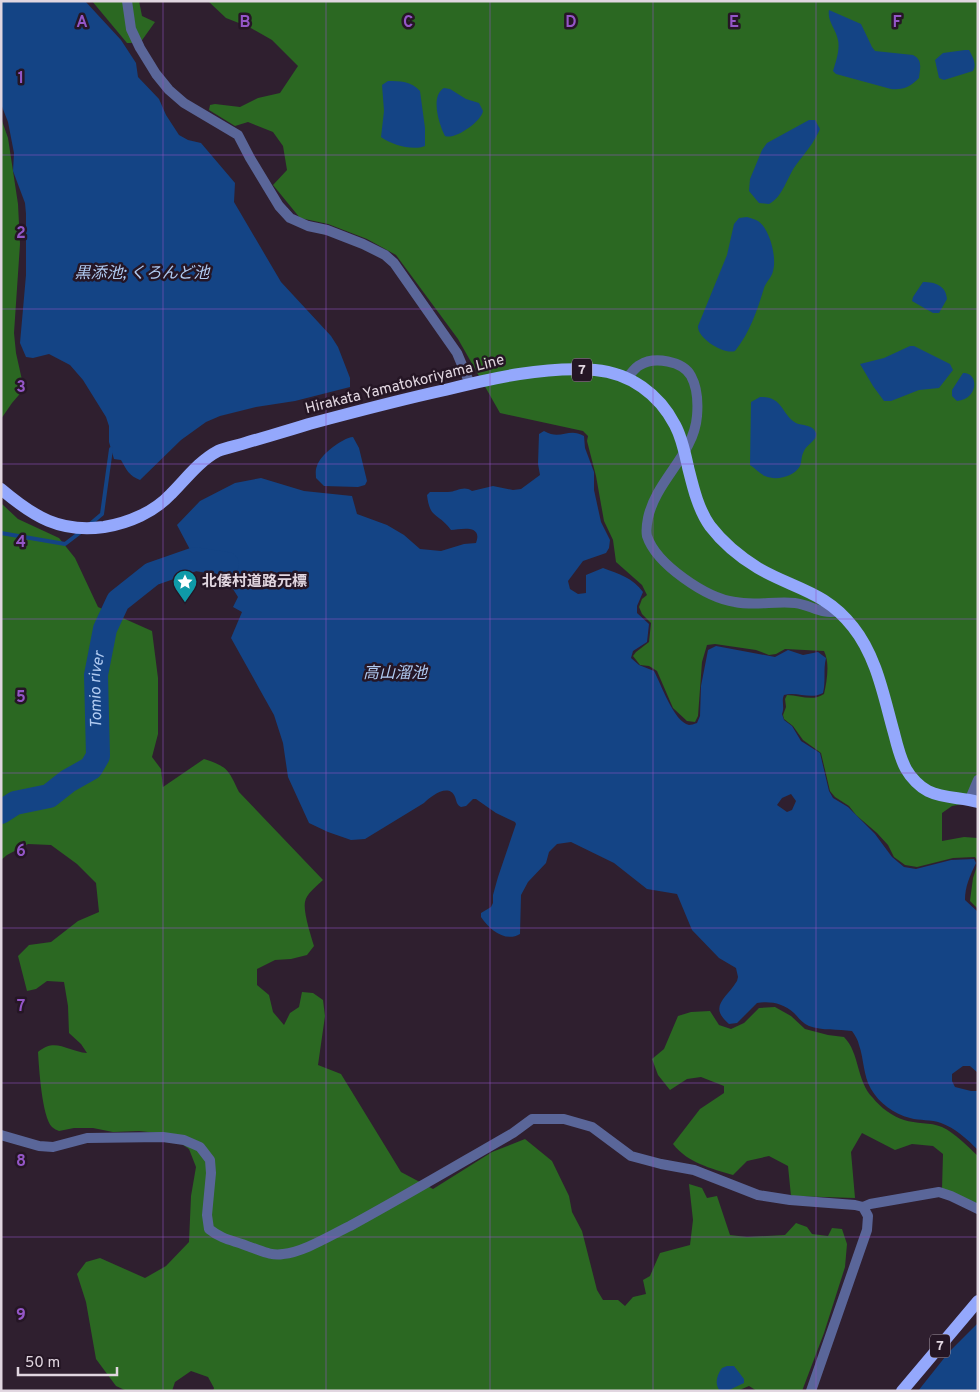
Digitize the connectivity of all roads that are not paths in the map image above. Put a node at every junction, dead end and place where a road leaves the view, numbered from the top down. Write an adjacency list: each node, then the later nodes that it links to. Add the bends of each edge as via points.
1 (127, 1): 3 (street, via 131,29 156,74 169,90 238,136 278,206 290,218 363,244 394,263 457,353)
2 (627, 378): 3 (main road, Hirakata Yamatokoriyama Line / 7, via 598,370 578,370 498,377); 4 (main road, Hirakata Yamatokoriyama Line / 7, via 653,395 665,408); 4 (street, via 640,364 658,361 679,364 691,375 697,416 695,432)
3 (470, 384): 5 (main road, Hirakata Yamatokoriyama Line / 7, via 218,451 146,514 106,527 78,527 46,521 29,512)
4 (684, 451): 6 (main road, Hirakata Yamatokoriyama Line / 7, via 696,497 720,539 758,568 822,598); 6 (street, via 655,496 648,517 646,534 655,552 682,576 716,598 736,603 792,602 823,612)
5 (1, 489)
6 (838, 611): 8 (main road, Hirakata Yamatokoriyama Line / 7, via 866,648 908,772 926,790)
7 (978, 780): 8 (street)
8 (974, 801)
9 (1, 1135): 10 (street, via 39,1146 88,1138 163,1137 184,1140 200,1147 210,1160 209,1229 226,1241 268,1254 301,1249 336,1233 398,1200 532,1119 564,1119 592,1127 631,1156 694,1170 758,1195)
10 (863, 1207): 11 (street, via 940,1192); 13 (street, via 868,1216 867,1230)
11 (978, 1209)
12 (978, 1301): 14 (main road, 7)
13 (811, 1391)
14 (902, 1391)

